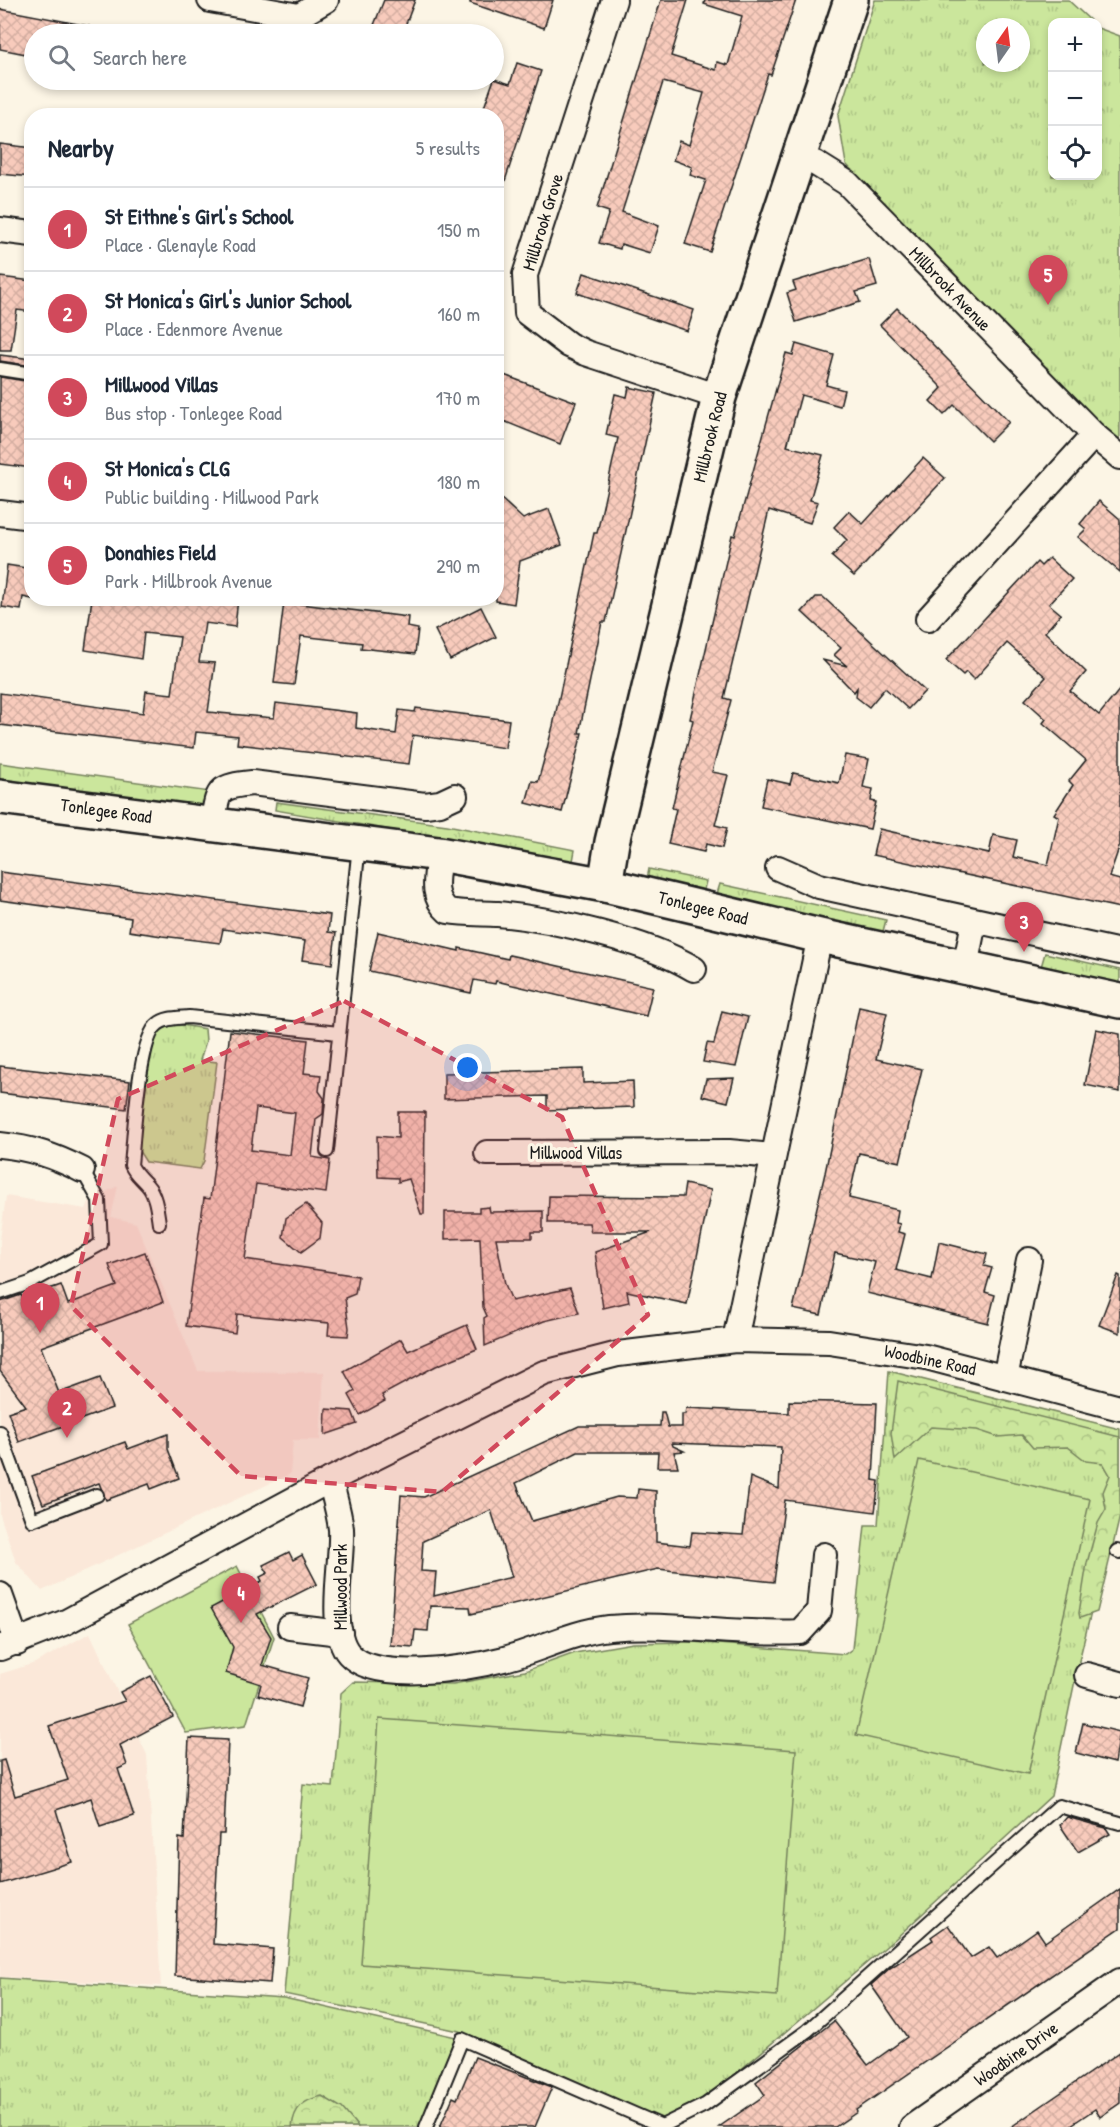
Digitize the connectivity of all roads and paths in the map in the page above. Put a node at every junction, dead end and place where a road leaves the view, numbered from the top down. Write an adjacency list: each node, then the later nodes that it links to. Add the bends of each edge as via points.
1 (210, 0): 2 (street, via 299,16)
2 (326, 0)
3 (614, 0): 10 (street, Millbrook Grove, via 525,275 527,313 586,353)
4 (851, 0): 5 (main road, Millbrook Road)
5 (797, 158): 10 (main road, Millbrook Road); 11 (street, Millbrook Avenue, via 815,163 847,183)
6 (0, 230): 7 (street)
7 (24, 233)
8 (0, 369): 9 (lane)
9 (24, 373)
10 (719, 397): 22 (main road, Millbrook Road)
11 (1094, 435): 12 (street, Millbrook Avenue); 15 (street)
12 (1120, 457)
13 (0, 513): 14 (street)
14 (24, 516)
15 (928, 619)
16 (455, 796): 18 (street, via 425,805 252,783 227,786 219,793)
17 (0, 797): 18 (main road, Tonlegee Road)
18 (212, 824): 19 (main road, Tonlegee Road)
19 (359, 844): 20 (main road, Tonlegee Road); 29 (lane)
20 (439, 854): 22 (main road, Tonlegee Road); 27 (street, via 435,894 438,903 448,910 545,921 638,944)
21 (778, 868): 23 (street, via 819,886)
22 (605, 885): 24 (main road, Tonlegee Road)
23 (974, 922): 25 (street); 26 (street)
24 (820, 936): 26 (main road, Tonlegee Road); 33 (street)
25 (1120, 952)
26 (965, 967): 28 (main road, Tonlegee Road)
27 (694, 969)
28 (1120, 1001)
29 (339, 1033): 31 (lane); 35 (lane, via 189,1017 156,1024 144,1049 131,1165 155,1200)
30 (0, 1145): 34 (street, via 29,1148)
31 (327, 1151)
32 (487, 1154): 33 (street, Millwood Villas, via 729,1152)
33 (772, 1156): 38 (street)
34 (82, 1170): 37 (lane, via 99,1200 102,1244 30,1283)
35 (159, 1223)
36 (1029, 1260): 39 (street)
37 (0, 1293)
38 (735, 1340): 39 (street, Woodbine Road, via 829,1342 926,1357); 42 (street, via 618,1354 544,1373)
39 (1005, 1377): 40 (street, Woodbine Road)
40 (1120, 1408)
41 (0, 1432): 43 (lane, via 32,1520)
42 (330, 1480): 47 (street, Millwood Park, via 341,1528); 48 (street, via 66,1622)
43 (97, 1496)
44 (824, 1555): 47 (street, Millwood Park, via 819,1611 800,1632 607,1628 506,1659 420,1671 363,1664 349,1654)
45 (0, 1594): 48 (street)
46 (290, 1627): 47 (street)
47 (340, 1633)
48 (8, 1645)
49 (1087, 1675): 50 (street)
50 (1120, 1684)
51 (1120, 1823): 53 (lane, via 1059,1806 807,2031 705,2105 662,2126 462,2039)
52 (1120, 1981): 54 (street, Woodbine Drive)
53 (426, 2127)
54 (912, 2127)

